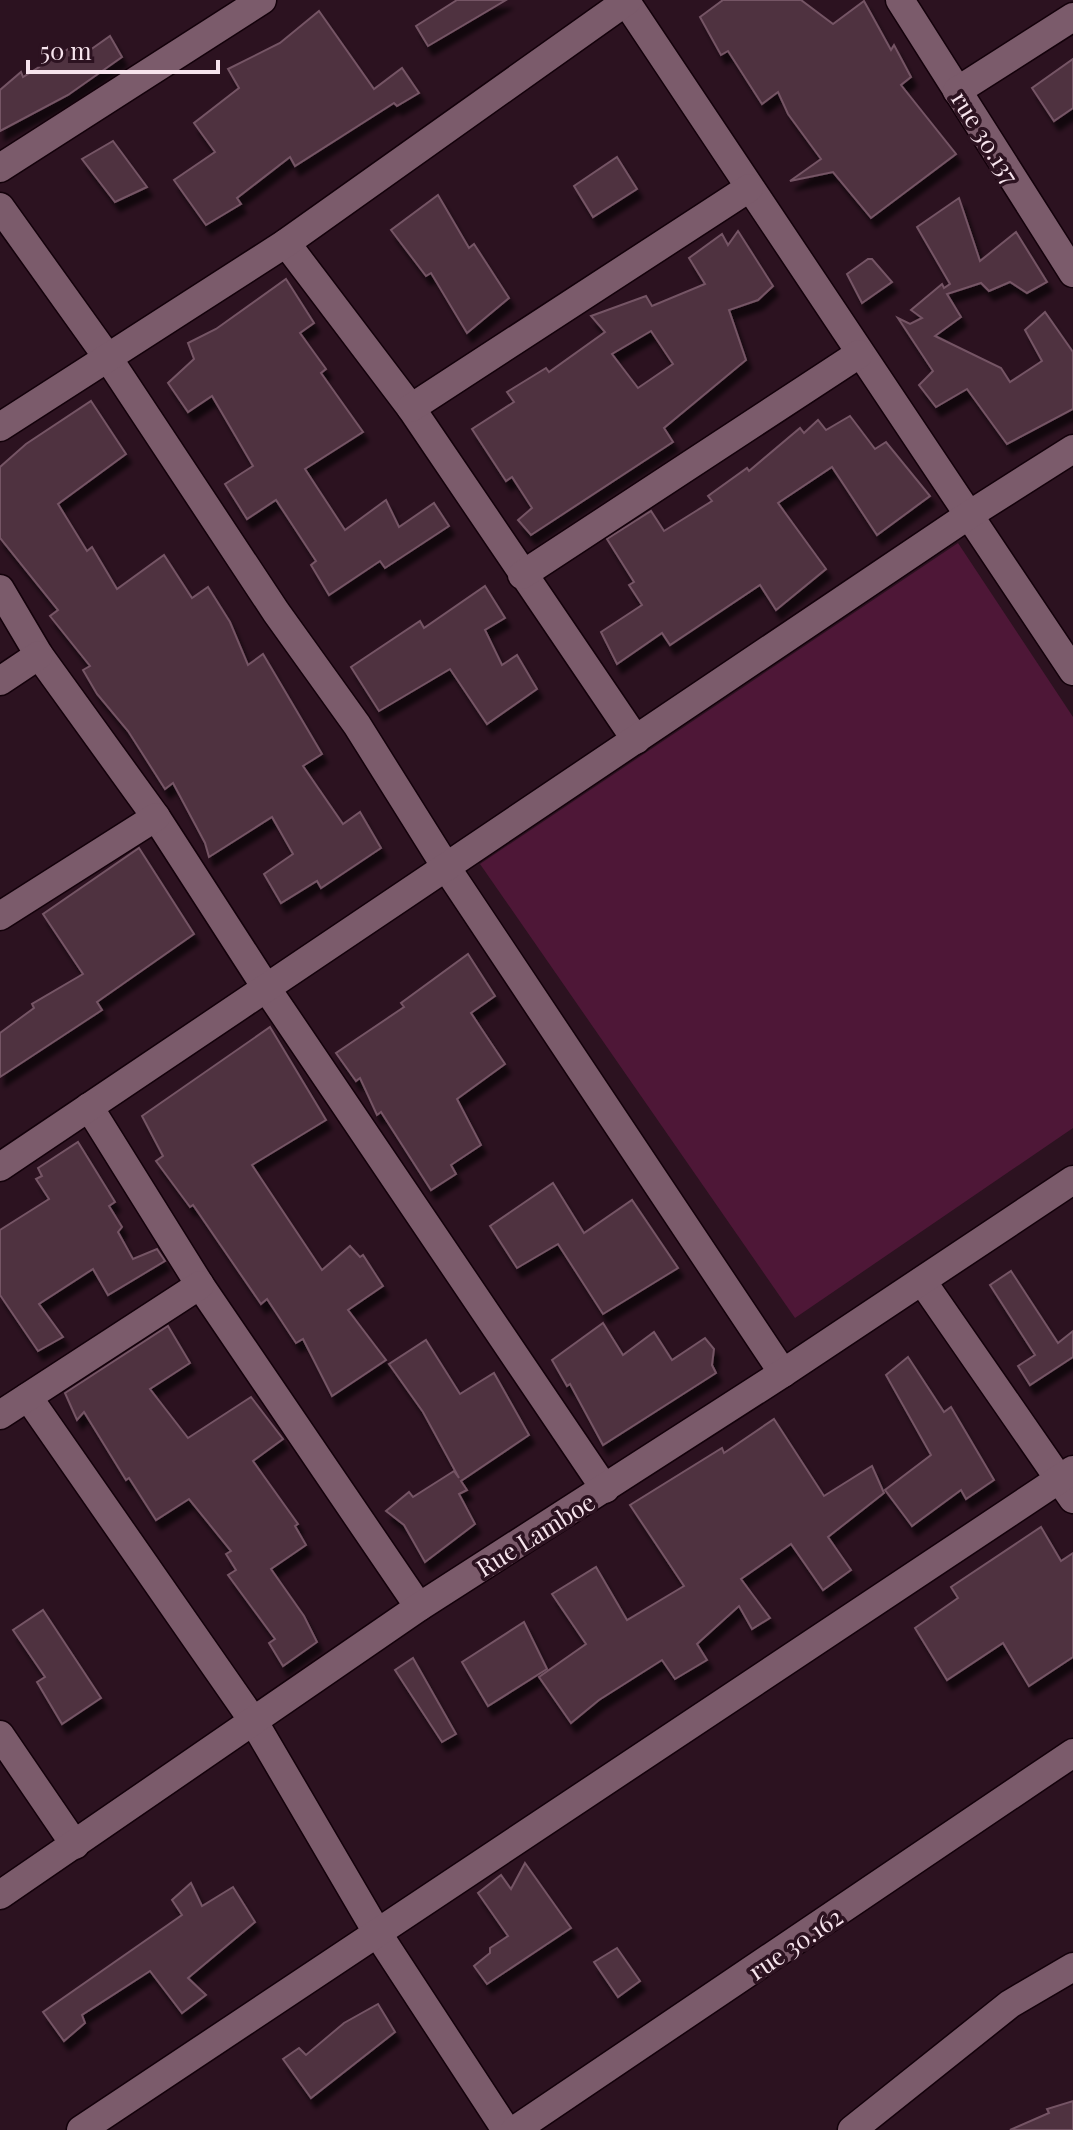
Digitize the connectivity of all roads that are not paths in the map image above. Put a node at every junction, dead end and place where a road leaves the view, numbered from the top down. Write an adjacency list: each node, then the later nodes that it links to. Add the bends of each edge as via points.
1 (262, 0): 6 (street)
2 (900, 0): 5 (street, rue 30.137)
3 (626, 1): 7 (street); 9 (street)
4 (1073, 17): 5 (street)
5 (957, 91): 10 (street, rue 30.137)
6 (0, 168)
7 (749, 188): 11 (street); 13 (street)
8 (0, 207): 12 (street)
9 (286, 243): 12 (street); 13 (street)
10 (1073, 273)
11 (859, 354): 16 (street); 17 (street)
12 (108, 358): 14 (street); 24 (street, via 357,725)
13 (411, 408): 17 (street)
14 (0, 427)
15 (1073, 449): 16 (street)
16 (969, 515): 20 (street); 22 (street)
17 (522, 575): 22 (street)
18 (0, 589): 19 (street)
19 (39, 655): 21 (street); 23 (street)
20 (1073, 671)
21 (0, 681)
22 (636, 740): 24 (street)
23 (156, 817): 25 (street); 26 (street)
24 (446, 867): 26 (street); 32 (street)
25 (0, 916)
26 (267, 989): 27 (street); 36 (street)
27 (89, 1107): 28 (street); 31 (street)
28 (0, 1167)
29 (1073, 1180): 30 (street, Rue Lamboe)
30 (922, 1281): 32 (street, Rue Lamboe); 35 (street)
31 (200, 1285): 33 (street); 37 (street)
32 (783, 1373): 36 (street, Rue Lamboe)
33 (28, 1397): 34 (street); 38 (street)
34 (0, 1415)
35 (1068, 1483): 43 (street)
36 (605, 1489): 37 (street, Rue Lamboe)
37 (419, 1607): 38 (street, Rue Lamboe)
38 (254, 1722): 41 (street, Rue Lamboe); 43 (street)
39 (0, 1735): 41 (street)
40 (1073, 1753): 47 (street, rue 30.162)
41 (75, 1845): 42 (street, Rue Lamboe)
42 (0, 1895)
43 (378, 1934): 45 (street); 46 (street)
44 (1073, 1967): 48 (street, via 1010,2004)
45 (81, 2130)
46 (506, 2130)
47 (515, 2130)
48 (852, 2130)

